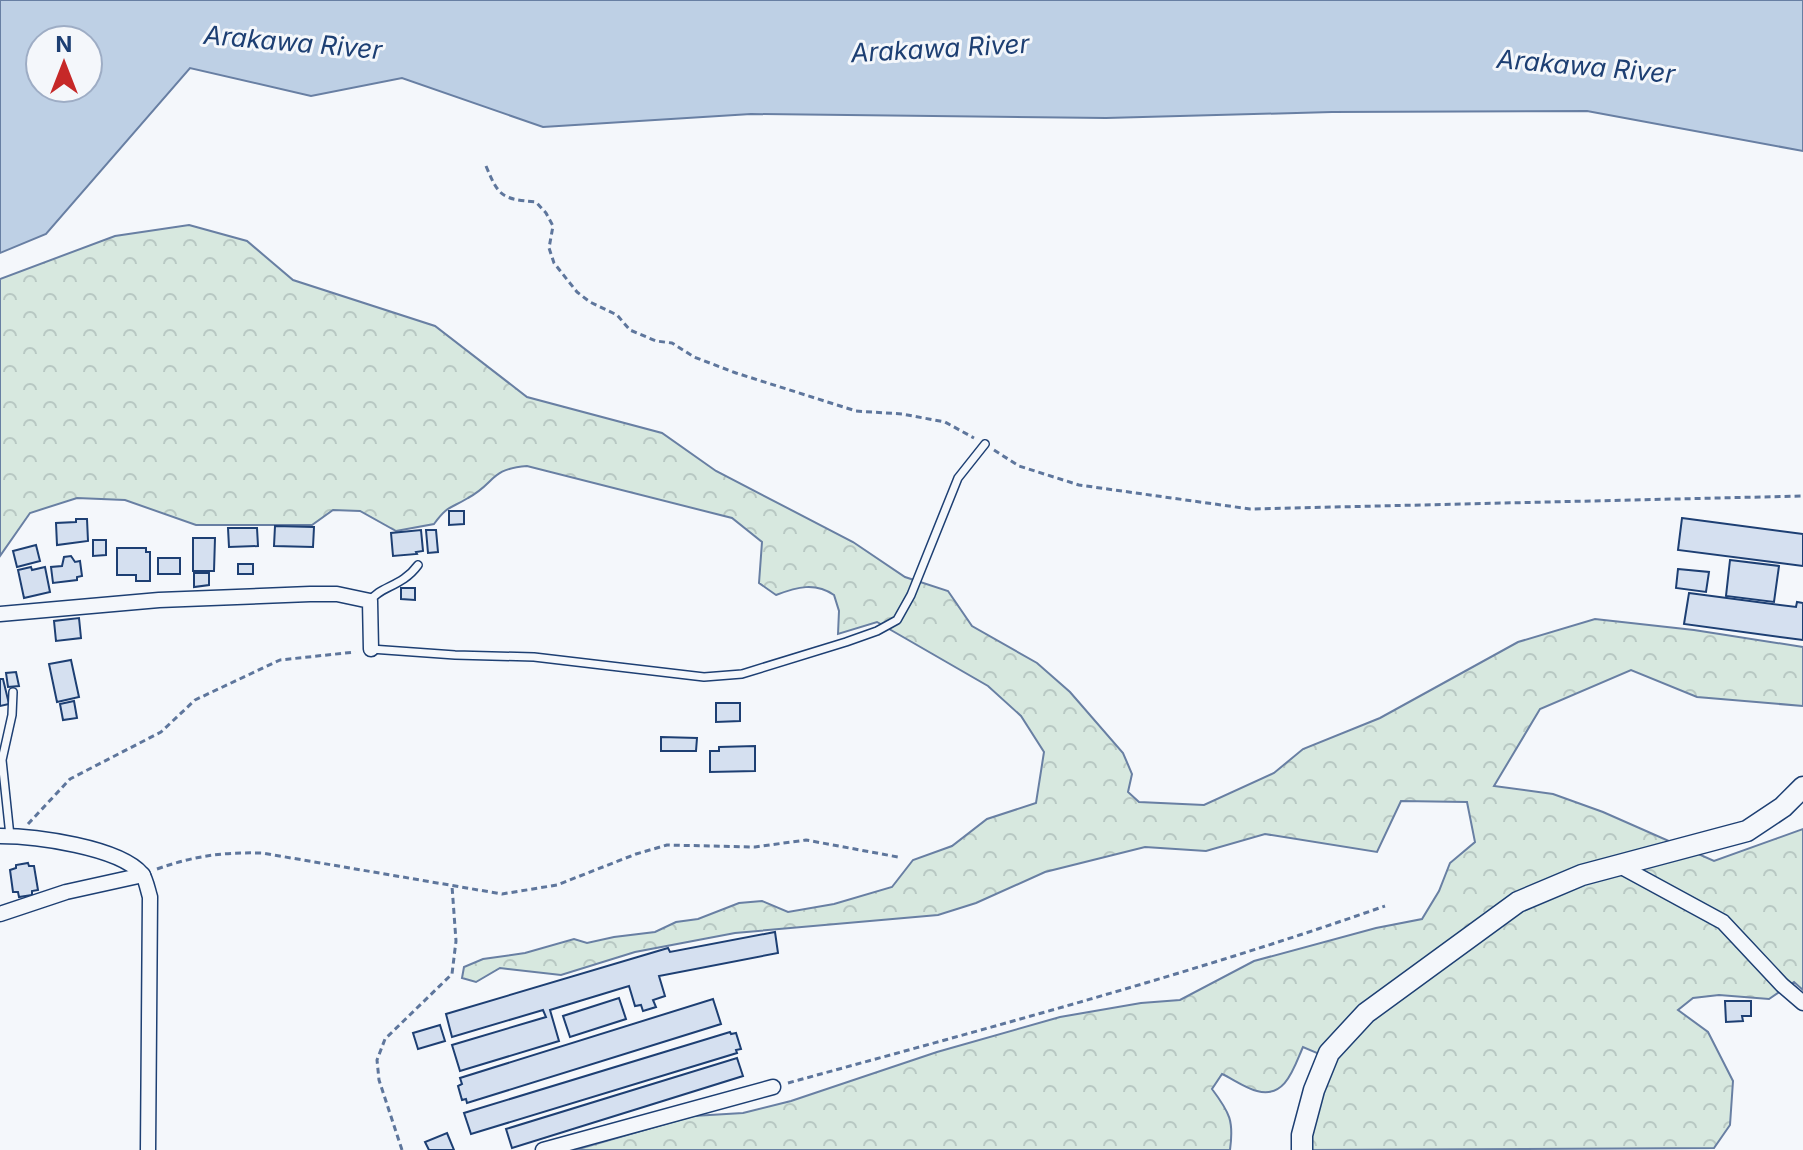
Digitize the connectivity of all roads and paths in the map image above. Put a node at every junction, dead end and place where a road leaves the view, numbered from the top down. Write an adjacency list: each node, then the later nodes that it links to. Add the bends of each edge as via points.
1 (486, 166): 2 (path, via 497,191 512,200 536,202 546,213 553,226 549,248 554,263 577,292 617,315 630,330 736,373 856,411 945,422)
2 (985, 444): 3 (path, via 1019,466 1079,485 1250,509); 7 (lane, via 958,478 897,620 846,642 742,674 704,677 534,657)
3 (1803, 496)
4 (418, 565): 5 (lane, via 409,578 375,593)
5 (370, 601): 6 (street, via 337,594 265,595); 7 (street)
6 (0, 614)
7 (371, 649): 10 (path, via 280,660 195,700 161,732 70,779)
8 (13, 692): 10 (lane, via 2,760)
9 (1803, 787): 12 (street, via 1747,831)
10 (9, 836): 13 (street, via 108,852)
11 (898, 857): 14 (path, via 806,840 755,847 667,845 534,890 502,894)
12 (1620, 866): 17 (street, via 1723,922); 22 (street, via 1582,875 1518,902 1366,1013 1329,1053 1314,1090)
13 (143, 875): 14 (path, via 190,857 262,853); 16 (street); 19 (street, via 150,897)
14 (452, 886): 20 (path, via 452,974 385,1039 377,1060)
15 (1385, 906): 18 (path, via 1068,1006)
16 (0, 914)
17 (1803, 1003)
18 (773, 1087): 21 (street)
19 (148, 1150)
20 (402, 1150)
21 (543, 1150)
22 (1302, 1150)

